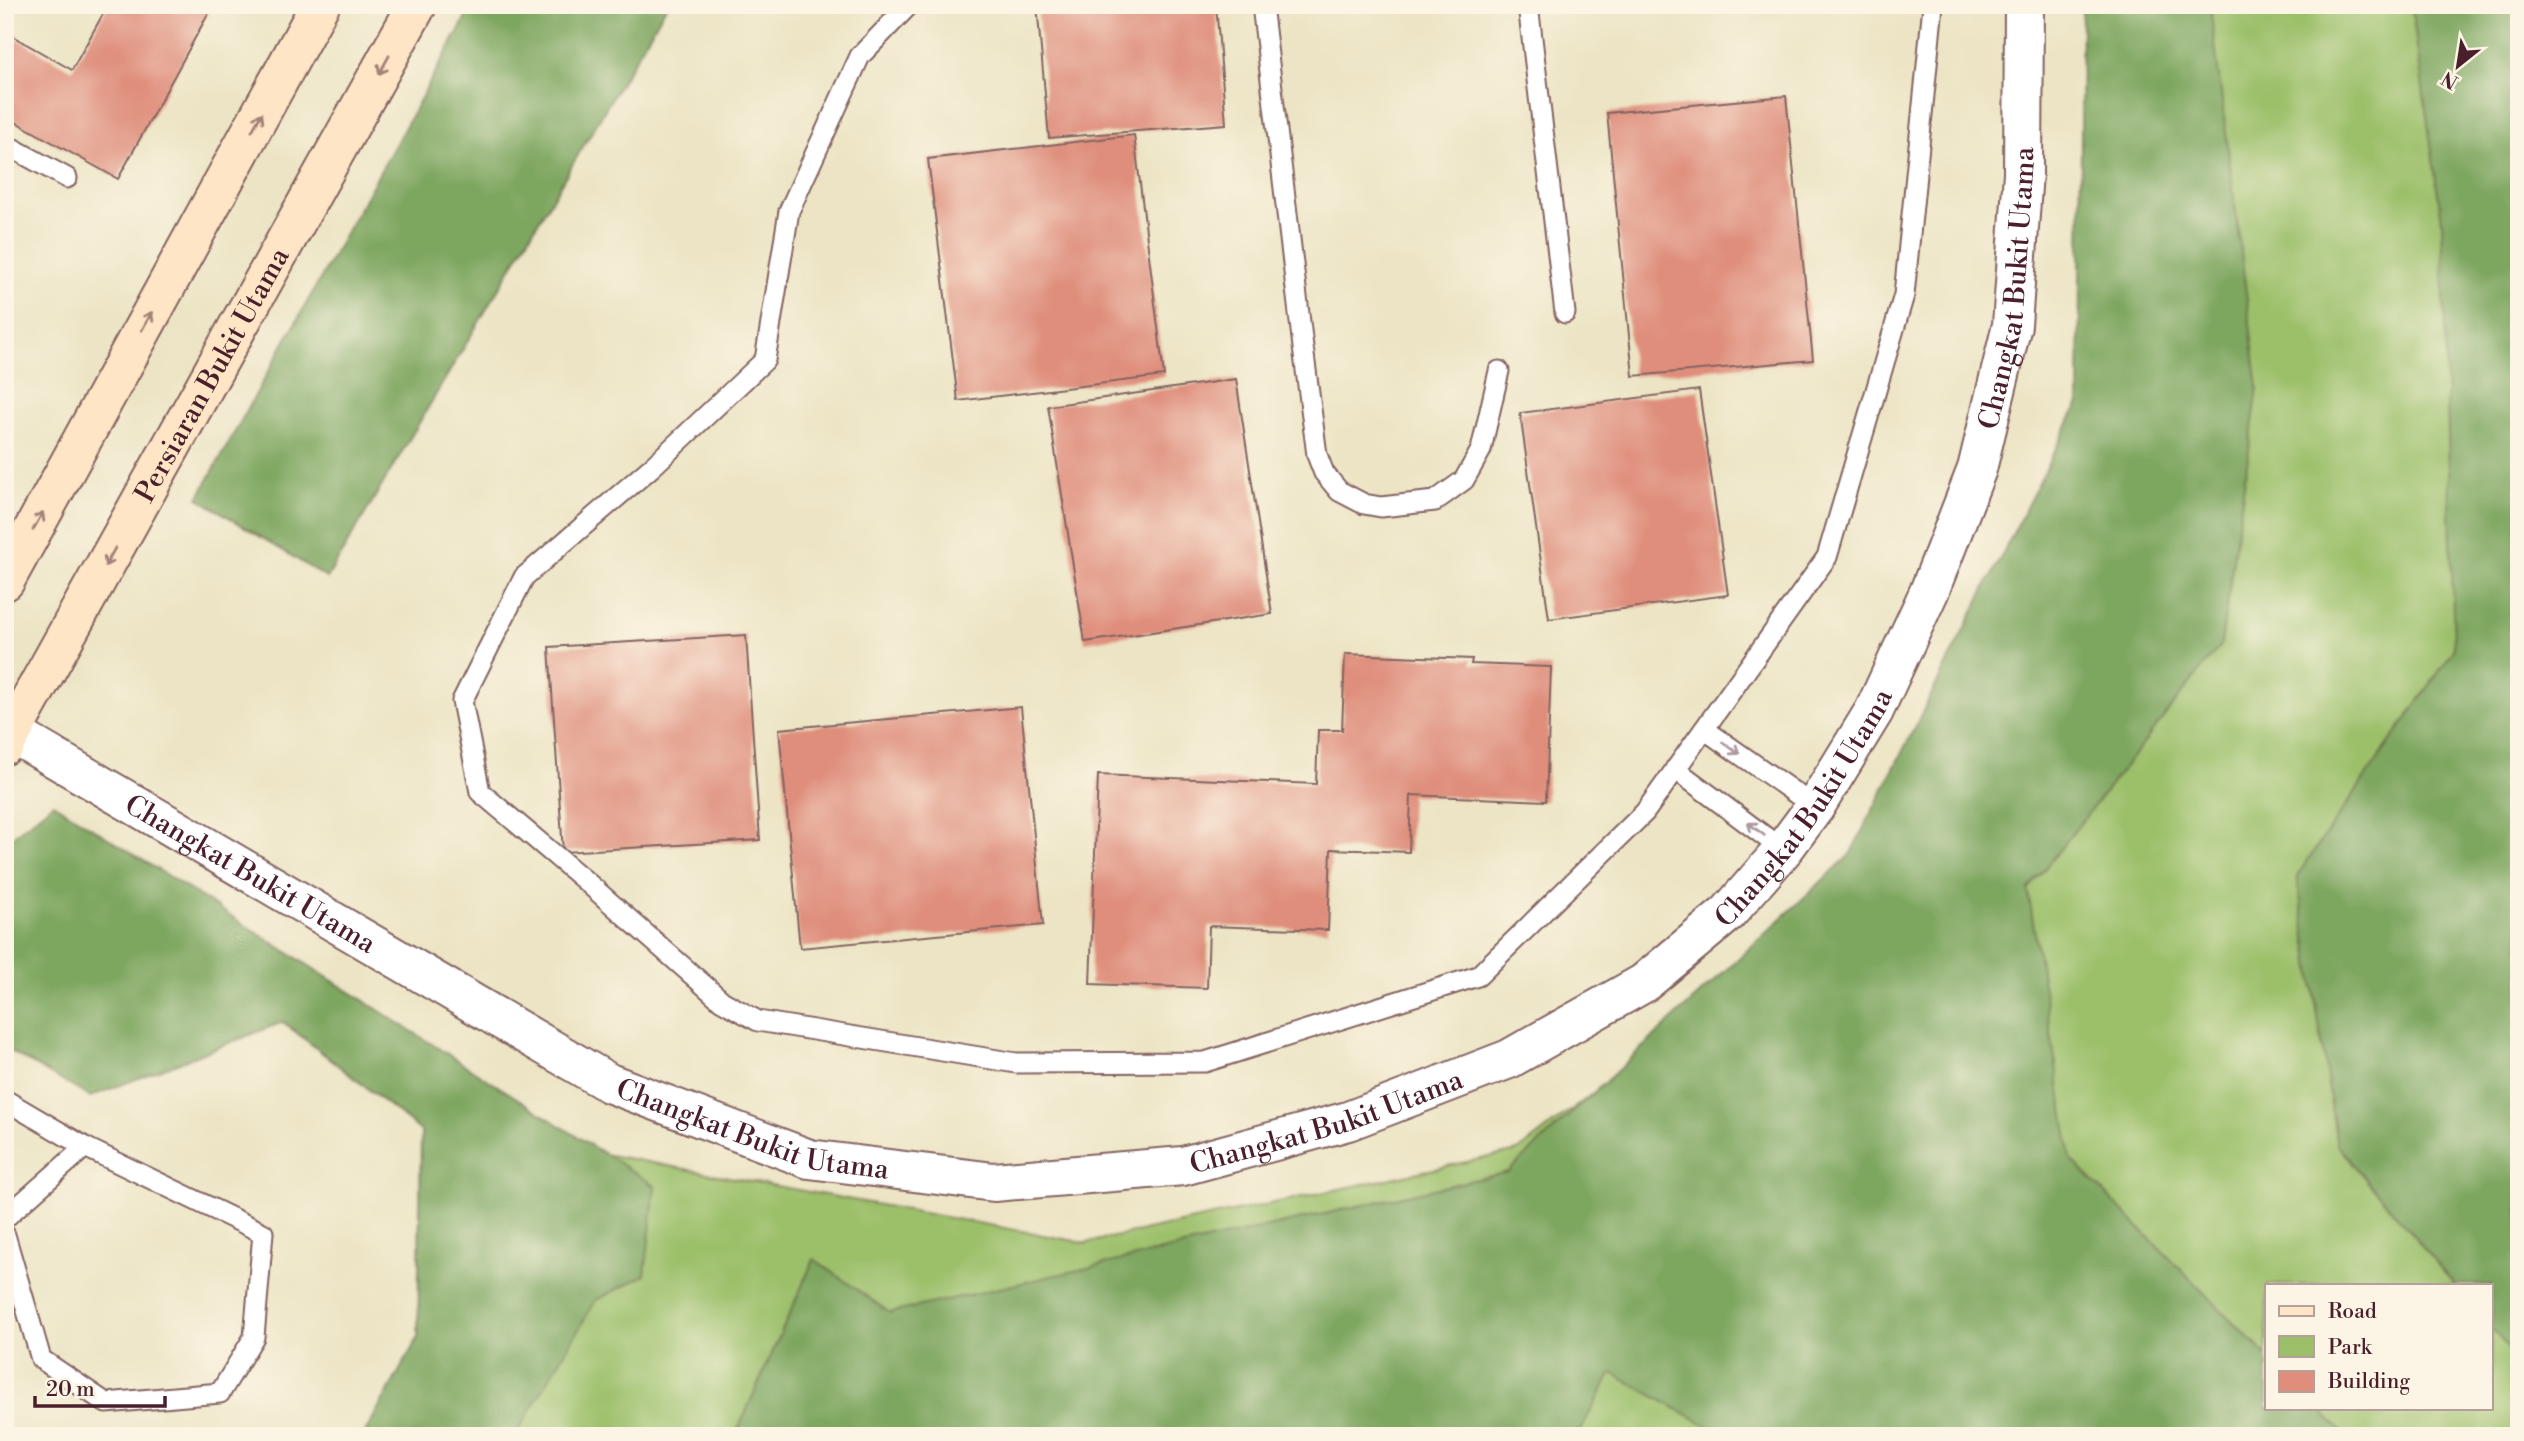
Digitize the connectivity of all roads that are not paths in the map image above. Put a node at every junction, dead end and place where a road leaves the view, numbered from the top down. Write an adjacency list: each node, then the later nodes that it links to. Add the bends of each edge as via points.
1 (320, 5): 12 (street, one-way to 1)
2 (417, 5): 14 (street, Persiaran Bukit Utama, one-way to 14)
3 (909, 5): 15 (lane, via 860,56 789,211 765,360 524,578 462,701 480,792 722,1001 758,1021 1016,1063 1205,1062 1478,976 1644,812)
4 (1262, 5): 11 (lane, via 1304,360 1317,455 1324,473 1339,491 1364,504 1381,507 1435,501 1464,480 1481,450)
5 (1528, 5): 10 (lane)
6 (1933, 5): 13 (lane, via 1903,295 1828,557)
7 (2024, 5): 16 (street, Changkat Bukit Utama, via 2023,173 2012,325 1977,469 1929,592 1874,711)
8 (5, 144): 9 (lane)
9 (67, 178)
10 (1564, 313)
11 (1499, 371)
12 (5, 581)
13 (1704, 729): 15 (lane); 16 (lane, one-way to 16)
14 (7, 736): 17 (street, Changkat Bukit Utama, via 609,1083 809,1159 994,1182 1183,1166 1348,1121 1509,1059 1644,983 1728,913)
15 (1675, 769): 17 (lane, one-way to 15)
16 (1815, 807): 17 (street, Changkat Bukit Utama)
17 (1783, 850)
18 (5, 1101): 19 (lane)
19 (85, 1147): 20 (lane); 21 (lane, via 263,1233 254,1336 220,1393 106,1403 41,1359)
20 (5, 1218)
21 (5, 1235)

